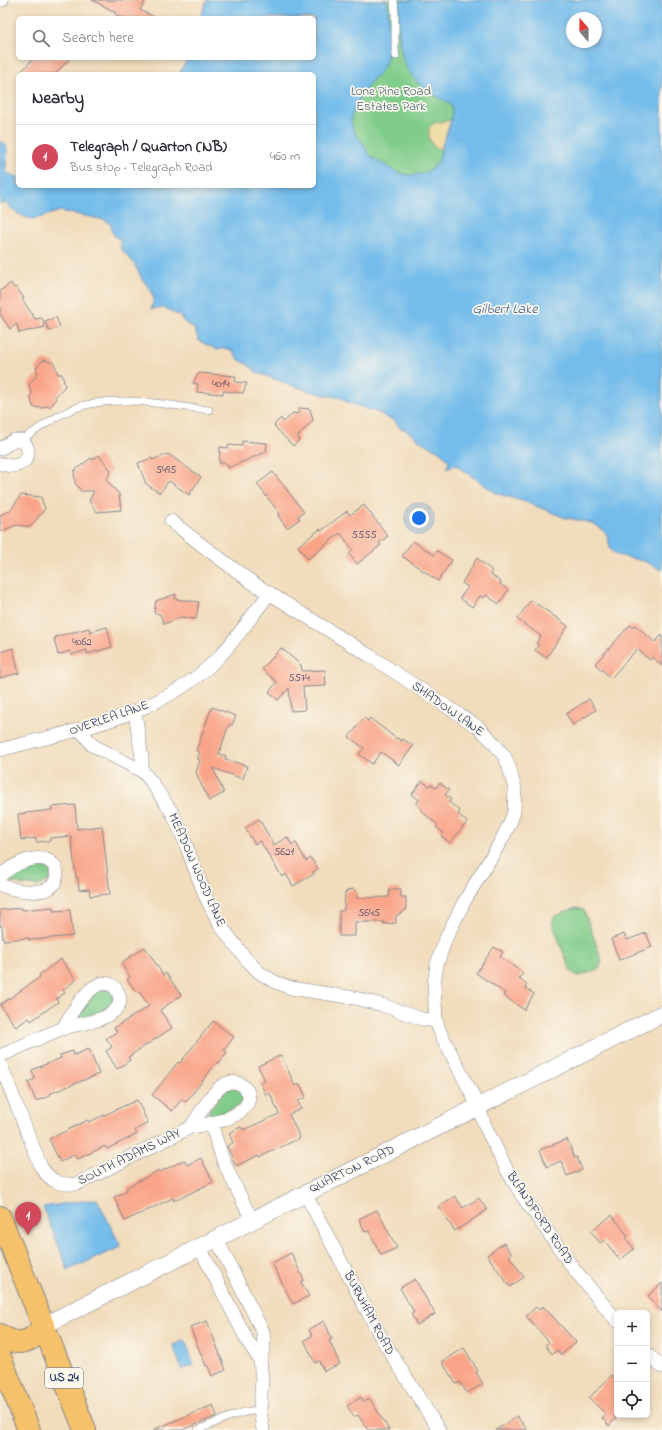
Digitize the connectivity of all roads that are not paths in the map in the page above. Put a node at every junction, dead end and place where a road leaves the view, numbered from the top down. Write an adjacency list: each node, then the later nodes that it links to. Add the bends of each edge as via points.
1 (394, 0): 2 (lane)
2 (396, 56)
3 (209, 410): 4 (lane, via 129,401 88,404 47,423)
4 (22, 440): 5 (street, via 14,440); 6 (street, via 28,450 26,459 16,465)
5 (0, 449)
6 (0, 464)
7 (171, 521): 8 (street, SHADOW LANE)
8 (270, 593): 9 (street, OVERLEA LANE, via 208,667 179,688); 16 (street, SHADOW LANE, via 478,727 496,745 509,767 515,789 514,812 501,841 464,902 446,938 437,964 434,984)
9 (135, 712): 10 (street, OVERLEA LANE); 12 (street)
10 (81, 730): 11 (street, OVERLEA LANE); 12 (street, MEADOW WOOD LANE, via 92,745)
11 (0, 750)
12 (142, 771): 16 (street, MEADOW WOOD LANE, via 173,814 205,895 220,925 260,973 291,988 382,1004 422,1019)
13 (0, 876): 14 (street, via 18,863 40,859 50,862 57,872 54,884 40,892)
14 (0, 885)
15 (662, 1014): 20 (street, QUARTON ROAD)
16 (436, 1021): 20 (street, SHADOW LANE)
17 (63, 1029): 18 (street)
18 (0, 1056)
19 (0, 1063): 22 (street, SOUTH ADAMS WAY, via 41,1167 56,1182 65,1185 77,1184)
20 (478, 1106): 23 (street, QUARTON ROAD); 28 (street, BLANDFORD ROAD, via 507,1170 525,1199 574,1269)
21 (211, 1124): 22 (street, SOUTH ADAMS WAY); 22 (street, SOUTH ADAMS WAY, via 244,1108 249,1095 242,1084 234,1082 221,1088); 25 (street, via 224,1163)
22 (191, 1127)
23 (305, 1193): 25 (street, QUARTON ROAD); 40 (street, BURNHAM ROAD, via 382,1339)
24 (0, 1217): 29 (highway, US 24)
25 (252, 1220): 26 (street, QUARTON ROAD)
26 (216, 1238): 27 (street, QUARTON ROAD); 33 (street, via 264,1332 264,1347)
27 (199, 1246): 29 (street, QUARTON ROAD); 33 (street, via 248,1342)
28 (614, 1316)
29 (43, 1326): 30 (highway, via 38,1334 25,1341 12,1342); 37 (highway, US 24)
30 (0, 1335)
31 (0, 1356): 36 (highway)
32 (650, 1357): 34 (street)
33 (260, 1360): 35 (street)
34 (662, 1367)
35 (260, 1410): 38 (lane, via 240,1413); 39 (street)
36 (29, 1430)
37 (84, 1430)
38 (198, 1430)
39 (263, 1430)
40 (439, 1430)

